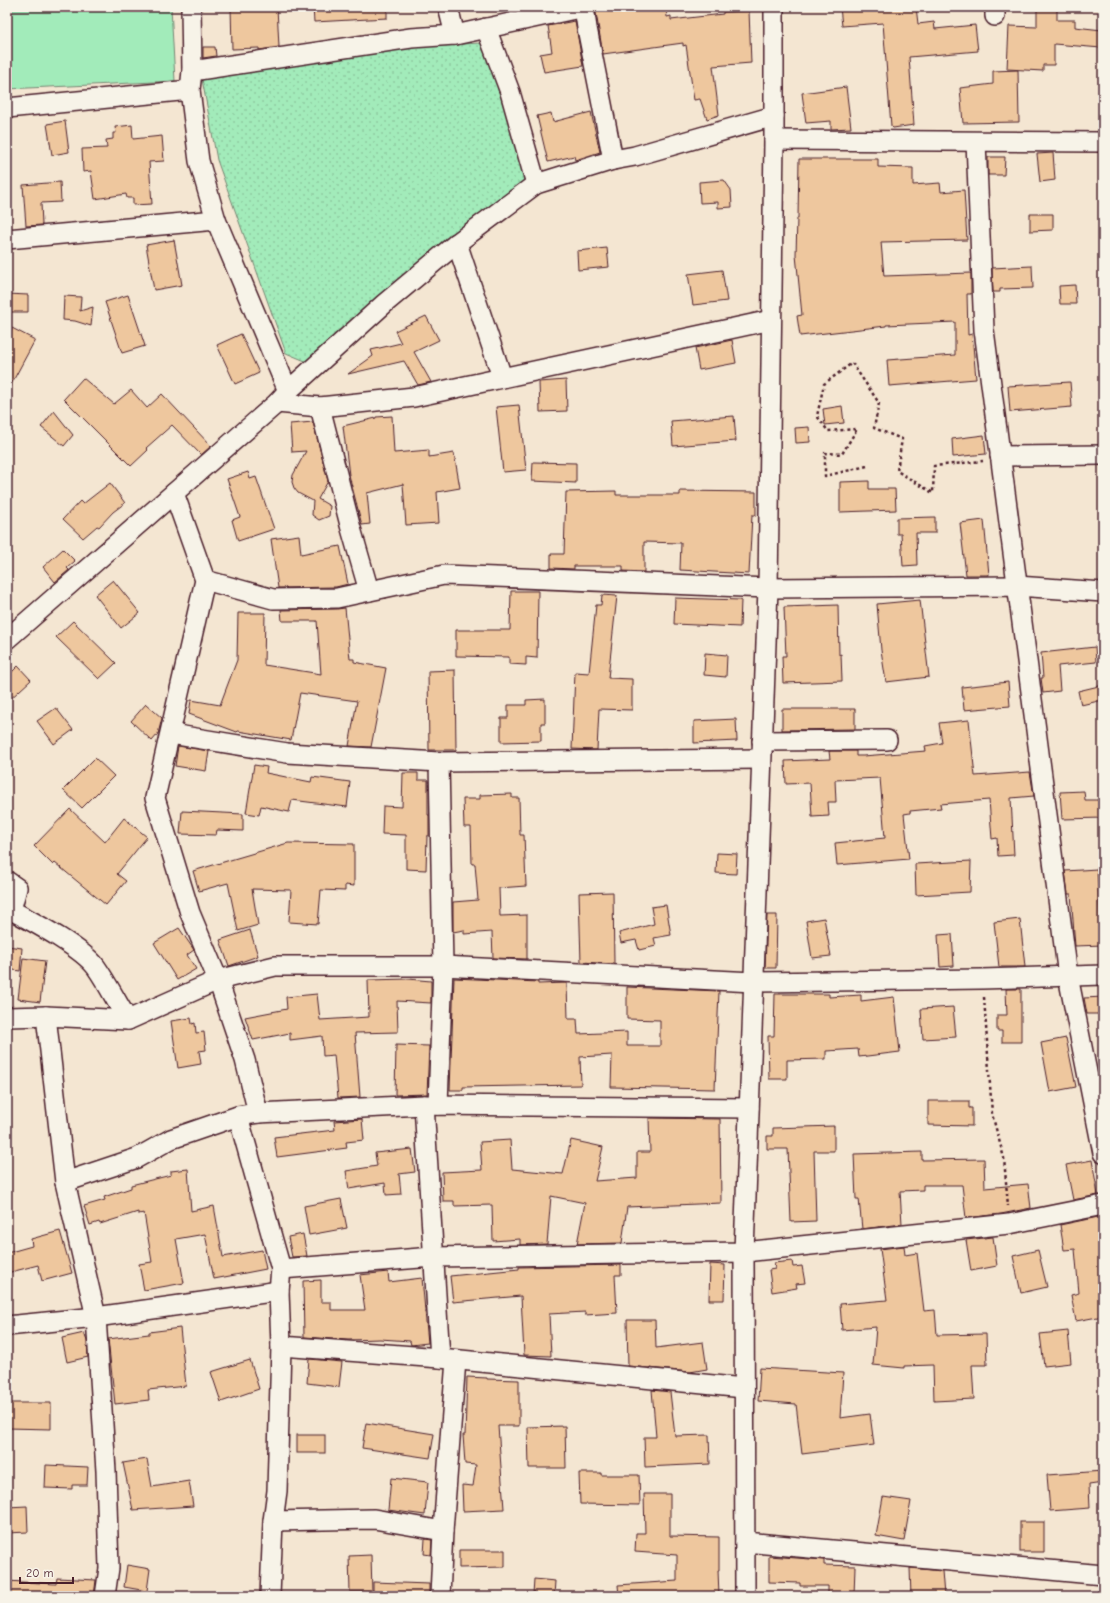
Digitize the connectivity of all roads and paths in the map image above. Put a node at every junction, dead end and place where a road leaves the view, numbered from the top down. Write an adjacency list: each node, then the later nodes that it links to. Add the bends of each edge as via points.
1 (191, 7): 7 (street)
2 (448, 7): 6 (street)
3 (584, 7): 5 (street); 14 (street)
4 (774, 7): 10 (street)
5 (486, 28): 6 (street); 15 (street, via 510,92)
6 (455, 35): 7 (street, via 411,38)
7 (192, 71): 8 (street)
8 (190, 90): 9 (street); 16 (street, via 200,161)
9 (7, 108)
10 (774, 116): 11 (street); 14 (street)
11 (774, 140): 12 (street); 19 (street)
12 (976, 142): 13 (street); 24 (street, via 984,330)
13 (1103, 142)
14 (613, 160): 15 (street)
15 (536, 184): 18 (street)
16 (216, 220): 17 (street); 21 (street)
17 (7, 239)
18 (456, 243): 20 (street); 21 (street, via 384,304)
19 (771, 320): 20 (street); 29 (street)
20 (502, 377): 22 (street, via 414,397)
21 (282, 397): 22 (street); 26 (street)
22 (320, 407): 30 (street)
23 (1103, 455): 24 (street)
24 (1000, 456): 25 (path, via 986,461 934,466 933,492 897,471 902,439 874,428 879,403 852,363 824,384 817,416 828,431 857,429 842,454 825,453 825,476); 28 (street)
25 (868, 466)
26 (174, 493): 27 (street); 32 (street)
27 (205, 580): 30 (street, via 273,599 337,598); 33 (street)
28 (1016, 586): 29 (street); 31 (street); 40 (street)
29 (768, 588): 30 (street, via 444,575); 35 (street)
30 (369, 591)
31 (1103, 592)
32 (7, 639)
33 (171, 734): 36 (street, via 287,752); 42 (street, via 155,798 190,913)
34 (887, 740): 35 (street)
35 (762, 750): 36 (street); 43 (street)
36 (439, 762): 38 (street)
37 (7, 881): 46 (street, via 17,888 11,910 80,952 95,966)
38 (443, 966): 42 (street, via 275,966); 43 (street); 47 (street)
39 (1103, 975): 40 (street)
40 (1068, 976): 41 (street); 51 (street)
41 (982, 979): 43 (street); 54 (path, via 992,1114 1004,1158)
42 (218, 980): 46 (street); 49 (street, via 245,1060)
43 (754, 982): 48 (street)
44 (46, 1016): 45 (street); 46 (street); 52 (street)
45 (7, 1017)
46 (128, 1020)
47 (431, 1105): 48 (street); 49 (street); 56 (street)
48 (749, 1108): 55 (street)
49 (258, 1113): 50 (street)
50 (238, 1116): 52 (street, via 171,1138 137,1158); 57 (street)
51 (1103, 1153)
52 (65, 1182): 59 (street)
53 (1103, 1205): 54 (street)
54 (1009, 1224): 55 (street)
55 (744, 1252): 56 (street); 63 (street)
56 (433, 1257): 57 (street); 62 (street)
57 (281, 1269): 58 (street)
58 (279, 1291): 59 (street); 61 (street)
59 (96, 1316): 60 (street); 68 (street, via 109,1568)
60 (7, 1326)
61 (281, 1346): 62 (street); 64 (street, via 277,1491)
62 (448, 1359): 63 (street); 65 (street)
63 (744, 1388): 66 (street)
64 (273, 1521): 65 (street, via 374,1519); 69 (street)
65 (443, 1531): 70 (street)
66 (745, 1542): 67 (street); 71 (street)
67 (1103, 1575)
68 (105, 1596)
69 (270, 1596)
70 (440, 1596)
71 (745, 1596)

